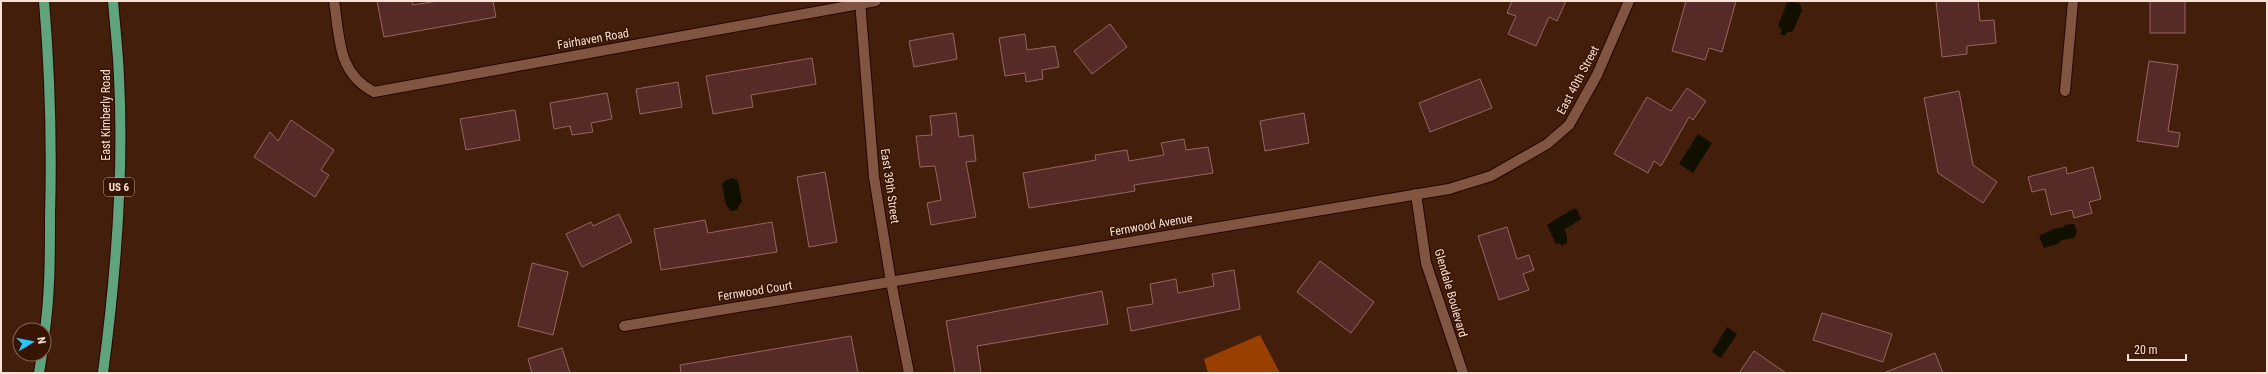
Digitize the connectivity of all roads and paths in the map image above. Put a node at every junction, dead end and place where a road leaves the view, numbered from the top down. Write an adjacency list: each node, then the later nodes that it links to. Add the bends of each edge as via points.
1 (44, 1): 11 (main road, via 52,153 49,301)
2 (113, 1): 15 (main road, East Kimberly Road / US 6, via 119,76 119,196 113,300)
3 (334, 1): 7 (street, Fairhaven Road, via 344,61 362,86 374,92)
4 (876, 1): 7 (street, Fairhaven Road)
5 (1629, 1): 9 (street, East 40th Street, via 1597,75 1569,125 1547,144 1491,176 1448,189)
6 (2073, 1): 8 (street)
7 (860, 2): 10 (street, East 39th Street, via 874,177)
8 (2065, 91)
9 (1416, 194): 10 (street, Fernwood Avenue); 17 (street, Glendale Boulevard, via 1426,263)
10 (891, 282): 12 (street, Fernwood Court); 16 (street, East 39th Street)
11 (46, 322)
12 (624, 326)
13 (41, 362): 14 (main road)
14 (39, 373)
15 (103, 373)
16 (909, 373)
17 (1463, 373)

